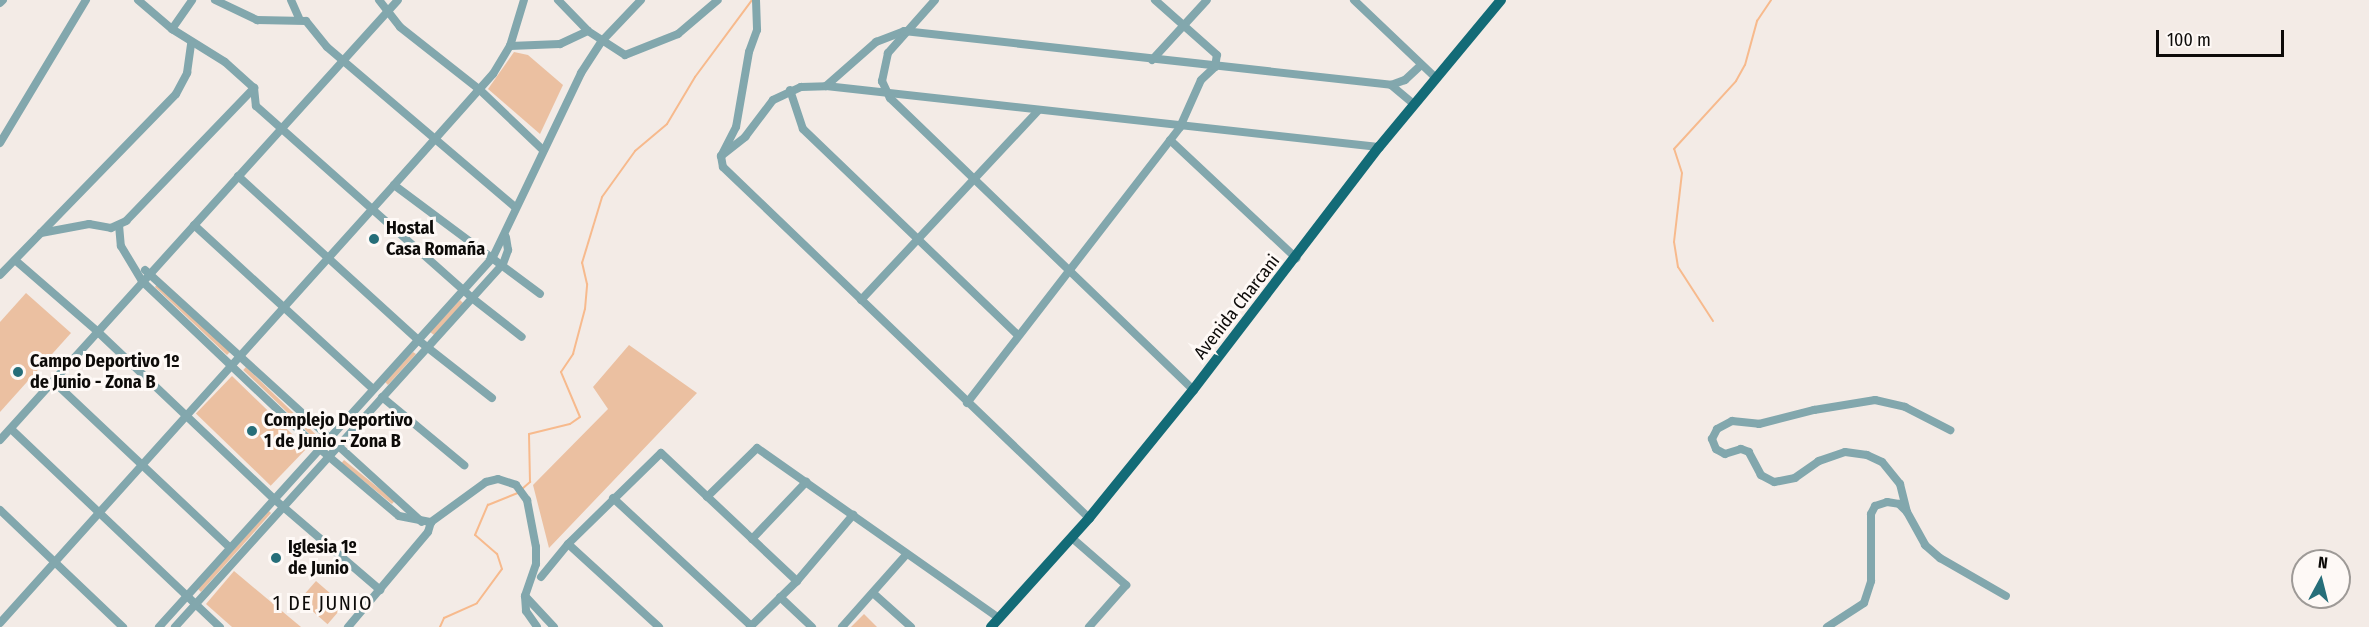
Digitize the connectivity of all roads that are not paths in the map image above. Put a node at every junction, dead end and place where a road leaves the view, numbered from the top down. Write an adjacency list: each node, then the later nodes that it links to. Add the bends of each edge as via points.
1 (86, 0): 44 (street)
2 (138, 0): 21 (street)
3 (192, 0): 21 (street)
4 (216, 0): 19 (street, via 257,20)
5 (291, 0): 19 (street)
6 (379, 0): 18 (street)
7 (398, 0): 18 (street)
8 (524, 0): 26 (street)
9 (558, 0): 22 (street)
10 (641, 0): 24 (street)
11 (718, 0): 24 (street, via 678,34 630,55 620,54)
12 (756, 0): 47 (street, via 757,30 749,52 736,127)
13 (935, 0): 23 (street)
14 (1155, 0): 20 (street)
15 (1207, 0): 20 (street)
16 (1354, 0): 29 (street)
17 (1501, 0): 31 (main road, Avenida Charcani)
18 (388, 10): 27 (street); 35 (street, via 400,27)
19 (298, 18): 27 (street, via 313,26 327,47)
20 (1182, 25): 28 (street); 30 (street, via 1217,55)
21 (172, 29): 25 (street)
22 (588, 31): 24 (street); 26 (street, via 561,44)
23 (904, 32): 28 (street); 33 (street, via 876,42); 37 (street, via 882,68)
24 (601, 42): 46 (street)
25 (191, 43): 34 (street, via 225,62); 55 (street, via 187,73 176,94)
26 (510, 46): 35 (street)
27 (342, 59): 41 (street); 42 (street)
28 (1152, 60): 30 (street)
29 (1421, 65): 31 (street); 32 (street, via 1405,80)
30 (1215, 67): 32 (street); 40 (street, via 1201,80)
31 (1436, 78): 38 (main road, Avenida Charcani)
32 (1391, 85): 38 (street)
33 (826, 86): 36 (street); 37 (street)
34 (255, 88): 41 (street, via 256,106); 53 (street)
35 (480, 90): 42 (street); 46 (street)
36 (790, 90): 47 (street, via 773,100 745,137); 57 (street, via 803,129)
37 (886, 92): 39 (street); 49 (street)
38 (1414, 104): 45 (main road, Avenida Charcani)
39 (1038, 111): 40 (street); 49 (street)
40 (1180, 127): 43 (street); 45 (street)
41 (280, 128): 48 (street); 52 (street)
42 (437, 138): 50 (street); 51 (street)
43 (1170, 140): 60 (street); 64 (street)
44 (0, 143)
45 (1379, 147): 60 (main road, Avenida Charcani)
46 (542, 149): 51 (street)
47 (721, 156): 71 (street, via 723,167)
48 (238, 176): 54 (street); 59 (street)
49 (975, 178): 57 (street); 64 (street)
50 (394, 185): 52 (street); 58 (street)
51 (515, 207): 56 (street)
52 (372, 209): 59 (street); 68 (street)
53 (119, 225): 55 (street, via 111,228 89,224); 63 (street, via 121,246)
54 (194, 225): 65 (street); 72 (street)
55 (41, 233): 61 (street)
56 (506, 237): 58 (street); 62 (street, via 508,250)
57 (918, 239): 71 (street); 74 (street)
58 (493, 257): 62 (street); 68 (street)
59 (328, 258): 72 (street); 76 (street)
60 (1296, 258): 82 (main road, Avenida Charcani)
61 (15, 260): 66 (street); 73 (street)
62 (503, 264): 69 (street); 70 (street)
63 (135, 266): 65 (street); 67 (street)
64 (1068, 269): 74 (street); 82 (street)
65 (150, 272): 67 (street); 78 (street)
66 (0, 275)
67 (142, 281): 73 (street); 79 (street)
68 (464, 290): 70 (street); 76 (street)
69 (540, 294)
70 (472, 298): 75 (street); 77 (street)
71 (861, 300): 85 (street)
72 (284, 305): 78 (street); 81 (street)
73 (98, 332): 80 (street); 86 (street)
74 (1018, 335): 85 (street)
75 (522, 338)
76 (418, 340): 77 (street); 81 (street)
77 (428, 348): 83 (street); 84 (street)
78 (239, 356): 79 (street); 90 (street)
79 (232, 365): 86 (street); 92 (street)
80 (53, 381): 87 (street); 94 (street)
81 (373, 389): 90 (street)
82 (1194, 390): 105 (main road, Avenida Charcani)
83 (382, 398): 91 (street); 95 (street)
84 (492, 398)
85 (967, 403): 105 (street)
86 (186, 416): 94 (street); 99 (street)
87 (10, 429): 89 (street); 103 (street)
88 (1950, 430): 102 (street, via 1905,407 1875,400 1759,424 1732,421 1717,429 1712,439 1716,449 1725,454 1741,449 1749,452 1761,475 1774,482 1795,478 1819,461 1845,452 1867,455 1882,462 1900,484)
89 (0, 440)
90 (328, 440): 91 (street); 92 (street)
91 (336, 447): 93 (street); 106 (street)
92 (320, 449): 93 (street); 99 (street)
93 (329, 457): 100 (street); 106 (street, via 399,516)
94 (142, 464): 103 (street); 110 (street)
95 (464, 465)
96 (806, 482): 97 (street, via 757,448); 104 (street); 108 (street)
97 (707, 497): 98 (street, via 660,453); 108 (street)
98 (613, 498): 109 (street); 132 (street)
99 (274, 499): 100 (street); 110 (street)
100 (282, 506): 115 (street); 121 (street)
101 (0, 510): 112 (street)
102 (1907, 512): 118 (street, via 1924,545); 137 (street, via 1899,504 1875,506 1870,521 1870,581 1864,603)
103 (98, 513): 112 (street); 119 (street)
104 (853, 515): 111 (street); 114 (street)
105 (1089, 518): 107 (main road, Avenida Charcani)
106 (426, 522): 115 (street, via 428,532); 117 (street, via 486,482 498,479 516,485 531,516 536,564)
107 (1072, 538): 123 (main road, Avenida Charcani); 136 (street, via 1126,585)
108 (752, 539): 114 (street)
109 (568, 544): 113 (street); 131 (street)
110 (230, 548): 119 (street)
111 (906, 555): 116 (street); 123 (street)
112 (54, 561): 122 (street); 124 (street)
113 (541, 578)
114 (797, 581): 120 (street)
115 (380, 590): 128 (street)
116 (873, 593): 134 (street); 135 (street)
117 (525, 596): 129 (street, via 526,611); 130 (street)
118 (2006, 596)
119 (187, 597): 121 (street); 125 (street)
120 (780, 597): 132 (street); 133 (street)
121 (195, 605): 126 (street); 127 (street)
122 (2, 623)
123 (995, 623)
124 (123, 627)
125 (159, 627)
126 (175, 627)
127 (220, 627)
128 (348, 627)
129 (537, 627)
130 (554, 627)
131 (659, 627)
132 (751, 627)
133 (812, 627)
134 (842, 627)
135 (911, 627)
136 (1089, 627)
137 (1827, 627)

